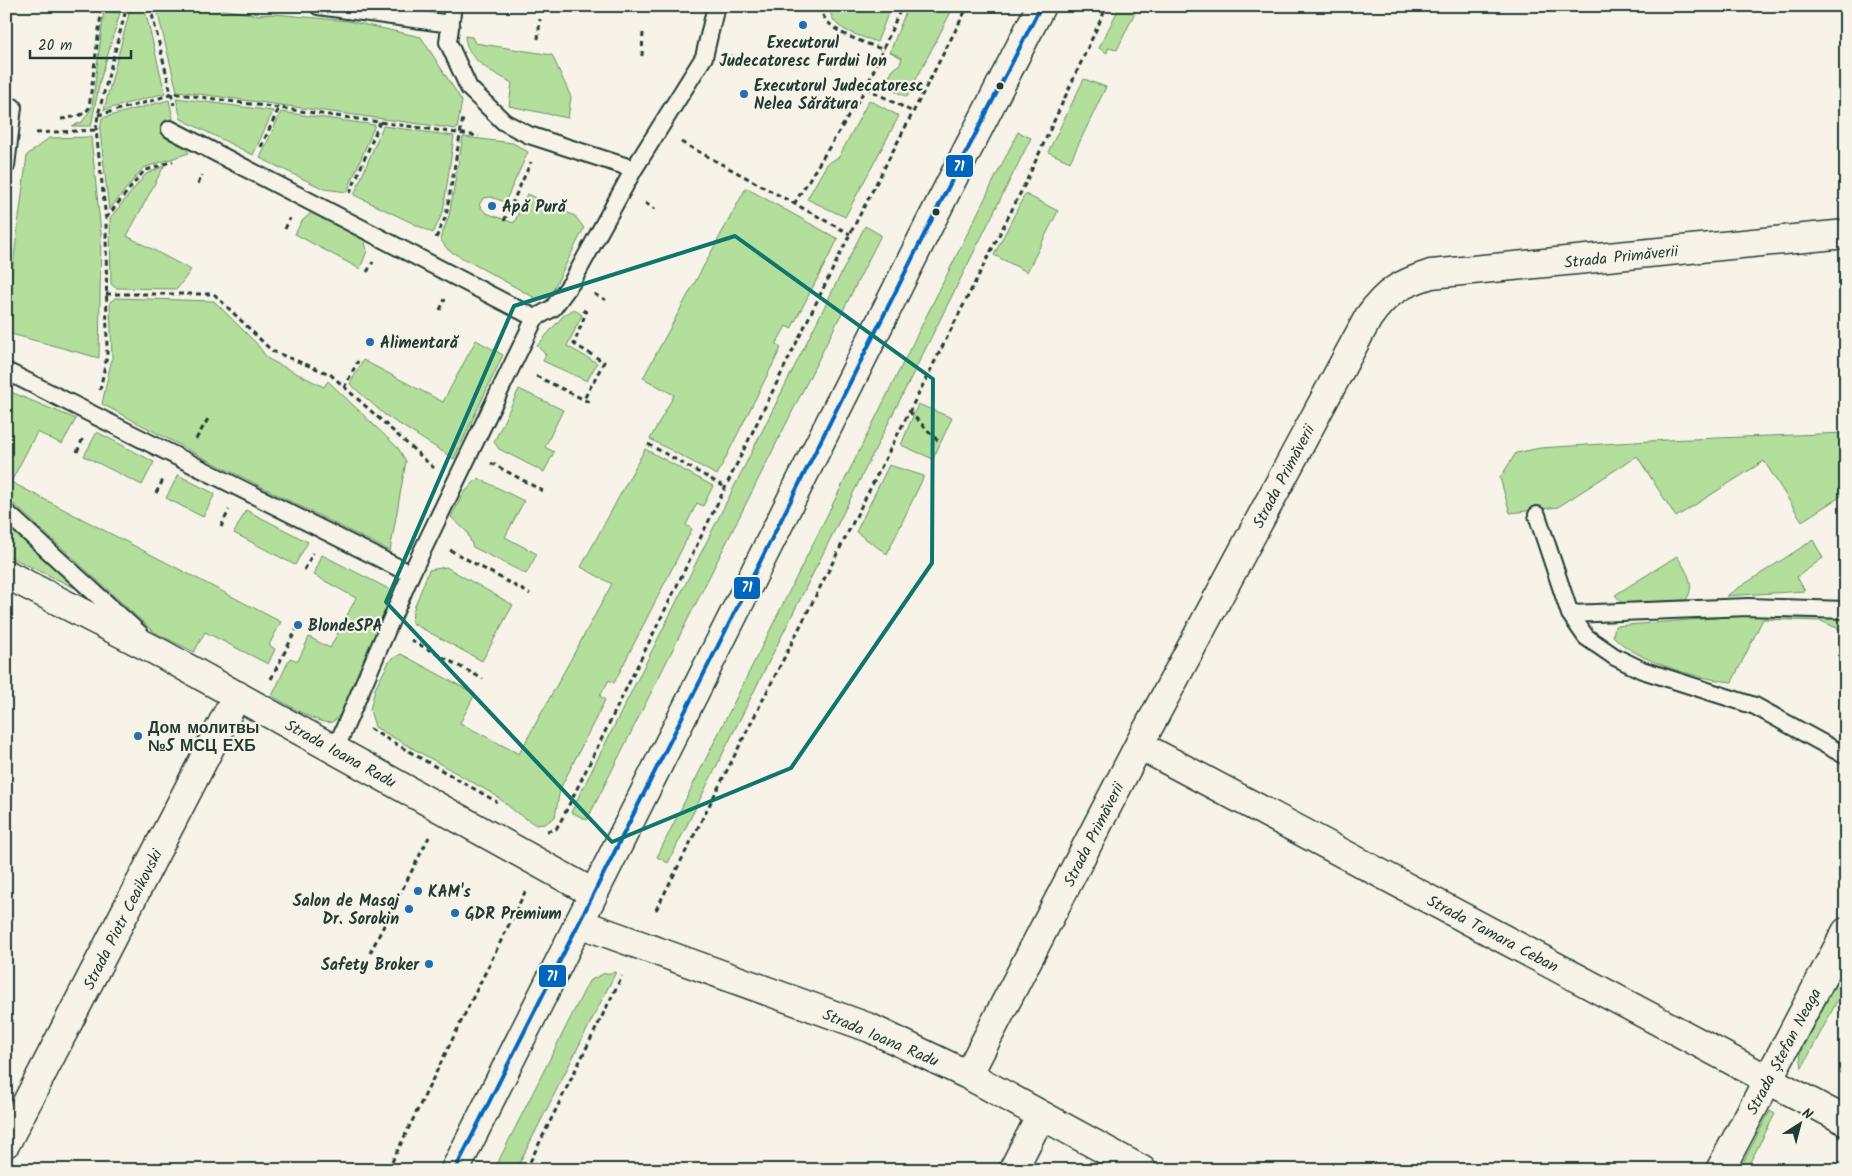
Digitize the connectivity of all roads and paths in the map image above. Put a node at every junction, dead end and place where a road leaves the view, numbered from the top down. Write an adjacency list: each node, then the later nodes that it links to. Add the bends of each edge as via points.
1 (102, 6): 27 (path, via 89,108 79,116)
2 (112, 6): 12 (path)
3 (150, 6): 21 (path)
4 (318, 6): 14 (lane)
5 (453, 6): 14 (lane)
6 (716, 6): 30 (lane, via 704,57)
7 (820, 6): 17 (path, via 821,15 837,30)
8 (902, 6): 17 (path)
9 (968, 6): 25 (path)
10 (1042, 6): 84 (street)
11 (1107, 6): 55 (path, via 1025,184)
12 (127, 7): 26 (path)
13 (540, 20): 16 (path)
14 (451, 24): 19 (lane, via 448,42)
15 (643, 32): 18 (path)
16 (538, 39)
17 (884, 50): 20 (path)
18 (642, 56)
19 (469, 88): 32 (path); 34 (lane, via 504,122)
20 (866, 88): 25 (path); 40 (path)
21 (172, 93): 23 (path); 24 (path); 26 (path)
22 (13, 107): 33 (lane)
23 (279, 108): 28 (path); 36 (path)
24 (175, 110)
25 (913, 112): 43 (path)
26 (98, 115): 31 (path)
27 (61, 119)
28 (380, 122): 32 (path); 39 (path)
29 (170, 129): 35 (lane)
30 (659, 129): 38 (lane); 40 (path)
31 (96, 130): 33 (path); 41 (path)
32 (460, 134): 34 (path); 45 (path, via 446,216 435,239)
33 (10, 135): 37 (lane)
34 (535, 137): 38 (lane); 42 (path)
35 (209, 149): 41 (path, via 144,171); 48 (lane)
36 (260, 150)
37 (6, 166)
38 (634, 169): 47 (lane, via 572,282)
39 (349, 196)
40 (794, 204): 43 (path)
41 (106, 218): 46 (path)
42 (504, 221)
43 (850, 234): 61 (path)
44 (1846, 234): 77 (street, Strada Primăverii, via 1431,274 1403,283 1383,297 1368,318)
45 (427, 235)
46 (106, 294): 52 (path, via 214,294 272,351 330,374); 56 (path, via 107,356)
47 (561, 296): 48 (lane, via 553,308); 53 (path, via 586,312 574,344 604,362)
48 (535, 318): 50 (lane)
49 (358, 361): 52 (path)
50 (512, 365): 53 (path); 59 (lane)
51 (6, 371): 56 (lane)
52 (344, 388): 60 (path)
53 (584, 400): 54 (path)
54 (591, 403)
55 (910, 411): 57 (path); 85 (path)
56 (96, 414): 67 (lane)
57 (940, 443)
58 (648, 444): 61 (path)
59 (471, 452): 60 (lane); 62 (path)
60 (454, 487): 65 (lane)
61 (725, 487): 82 (path, via 560,822 556,828 546,832)
62 (543, 491)
63 (6, 512): 73 (lane)
64 (1537, 515): 70 (lane)
65 (430, 539): 67 (lane); 68 (path)
66 (6, 574): 73 (street, Strada Ioana Radu)
67 (411, 574): 71 (lane)
68 (530, 594)
69 (1846, 610): 70 (lane, via 1748,606)
70 (1570, 614): 79 (lane, via 1586,637 1615,657 1642,670 1755,706)
71 (388, 628): 74 (path); 76 (lane)
72 (296, 630): 75 (path)
73 (162, 654): 75 (street, Strada Ioana Radu)
74 (483, 679)
75 (247, 701): 78 (street, Strada Ioana Radu); 94 (street, Strada Piotr Ceaikovski)
76 (349, 717): 78 (lane); 80 (path)
77 (1139, 745): 90 (street, Strada Primăverii); 91 (street, Strada Tamara Ceban)
78 (335, 750): 84 (street, Strada Ioana Radu)
79 (1846, 756)
80 (500, 804)
81 (433, 830): 88 (path)
82 (540, 830)
83 (529, 883): 95 (path)
84 (593, 893): 86 (street)
85 (656, 910)
86 (579, 924): 90 (street, Strada Ioana Radu, via 870,1028); 96 (street)
87 (1846, 932): 91 (street, Strada Ștefan Neaga)
88 (370, 954)
89 (622, 976): 97 (path)
90 (968, 1075): 92 (street, Strada Ioana Radu)
91 (1768, 1080): 93 (street, Strada Tamara Ceban); 100 (street, Strada Ștefan Neaga)
92 (1041, 1115): 98 (street); 99 (street, Strada Ioana Radu)
93 (1846, 1121)
94 (6, 1143)
95 (388, 1170)
96 (455, 1170)
97 (526, 1170)
98 (1013, 1170)
99 (1142, 1170)
100 (1720, 1170)

